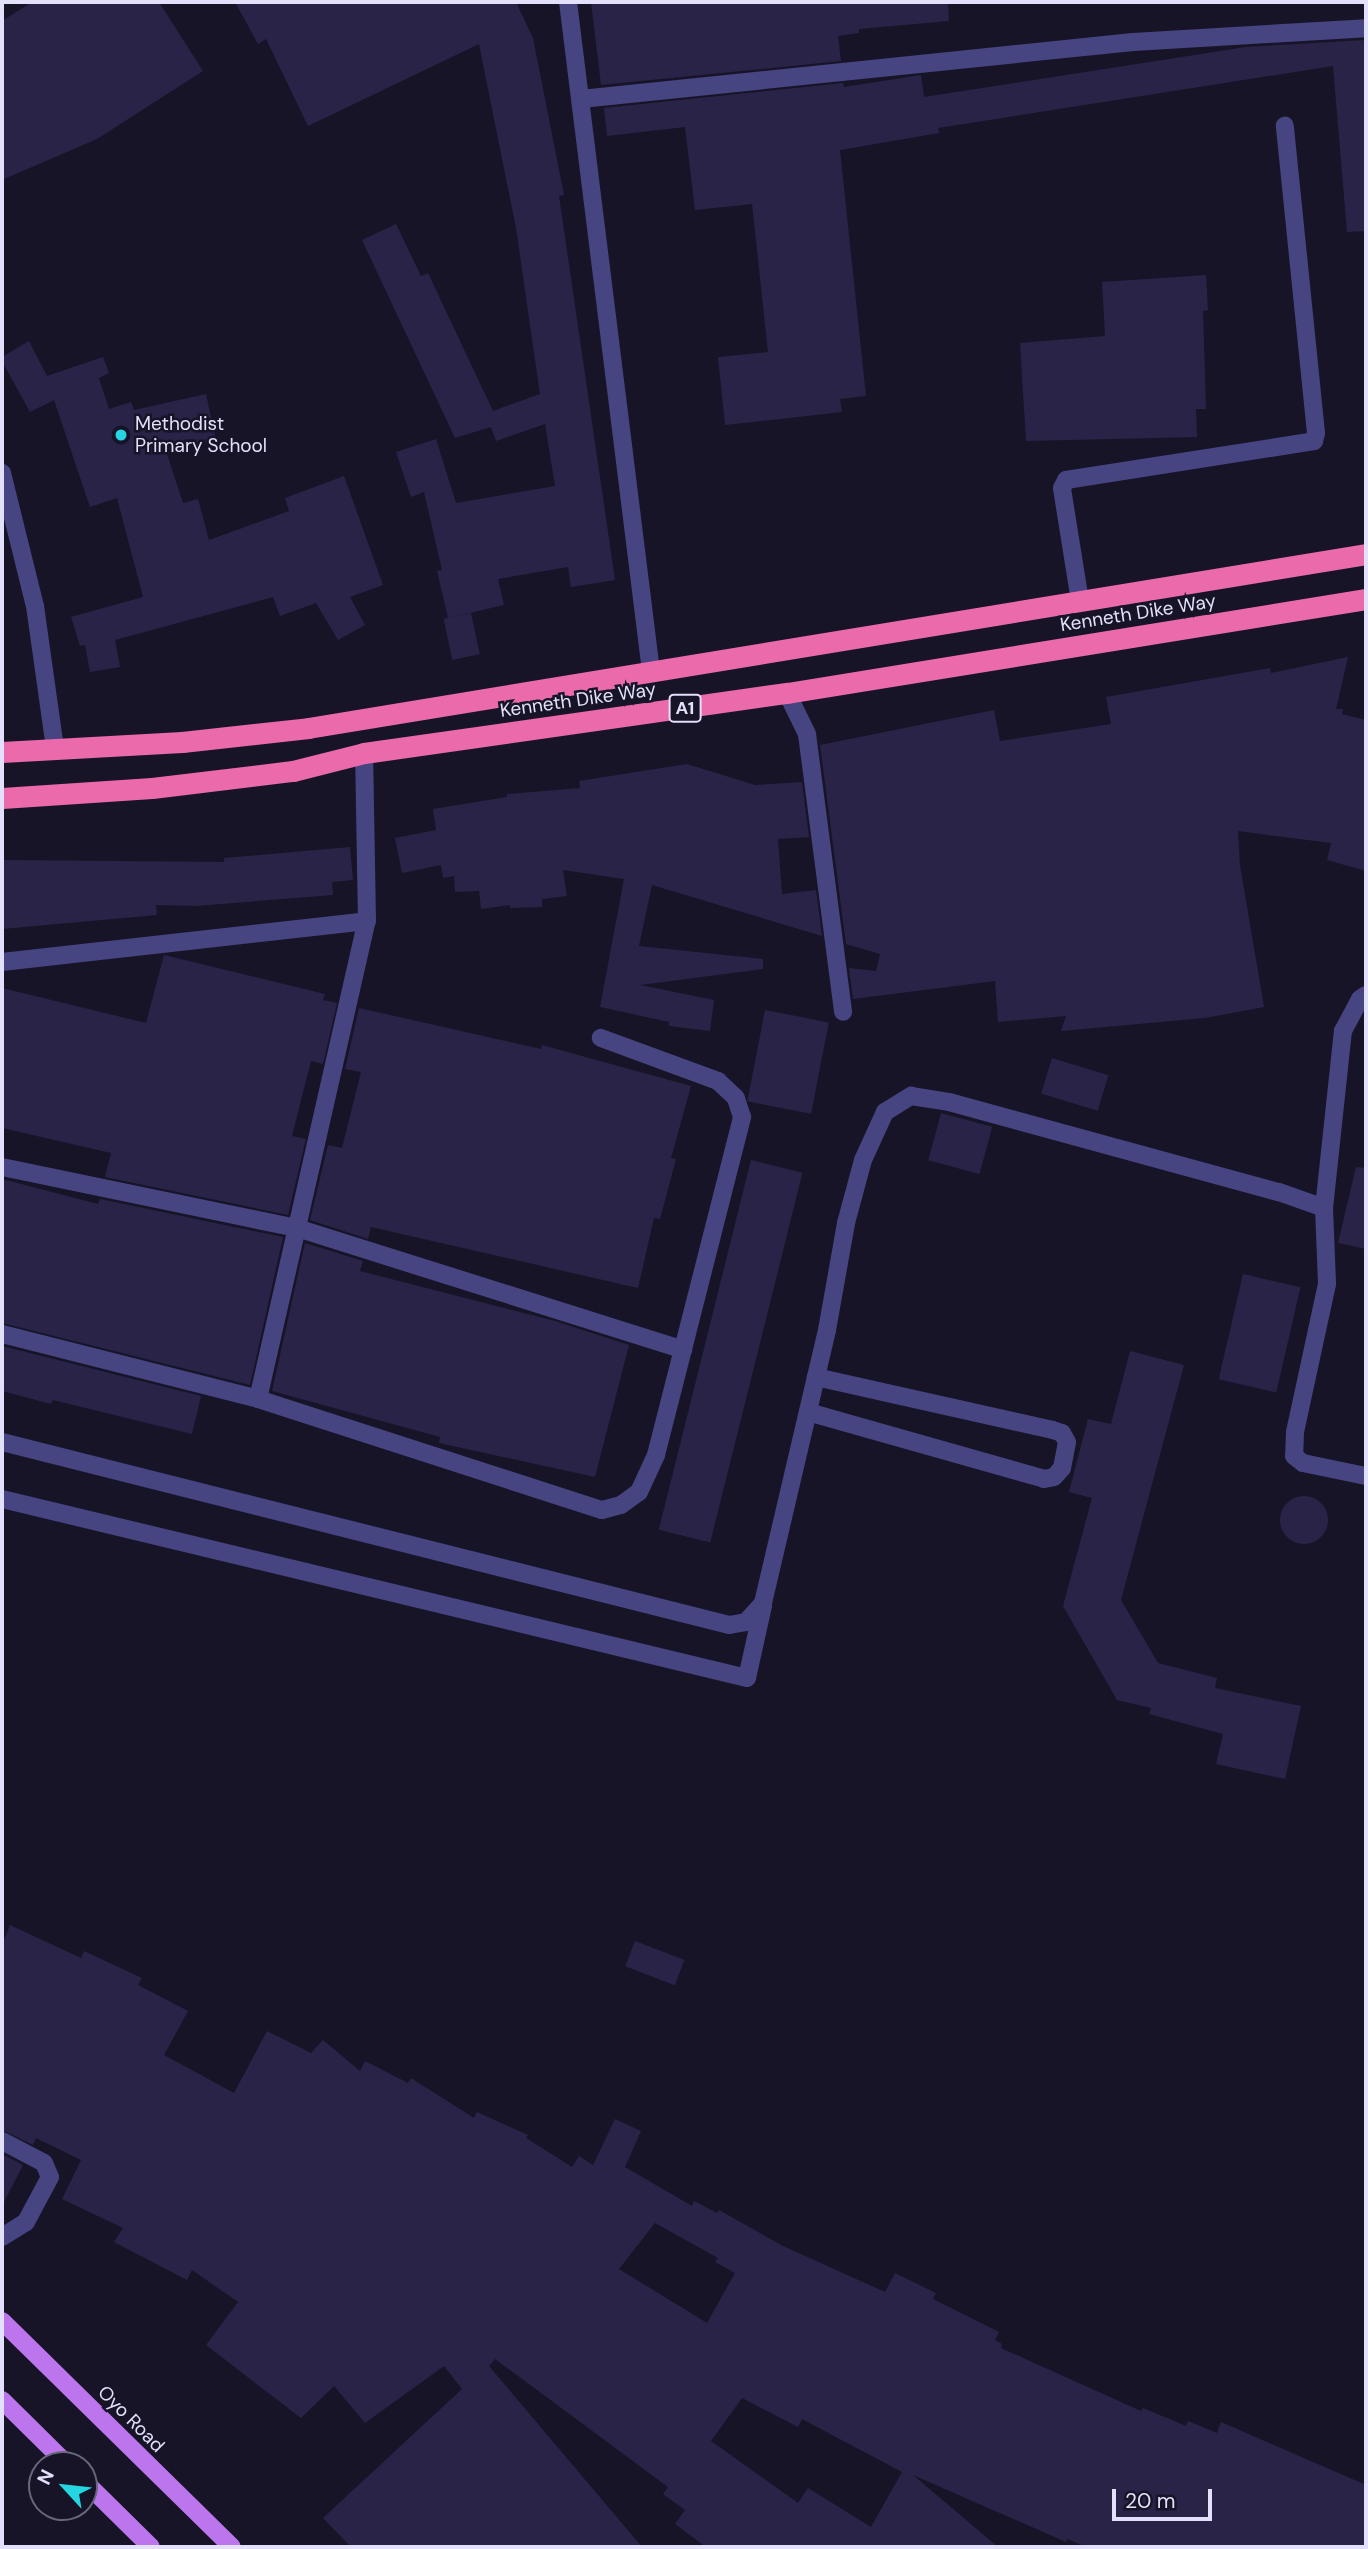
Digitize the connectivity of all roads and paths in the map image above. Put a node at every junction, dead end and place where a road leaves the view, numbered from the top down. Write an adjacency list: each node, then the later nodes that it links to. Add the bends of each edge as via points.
1 (568, 2): 3 (street)
2 (1366, 28): 3 (street, via 1133,42)
3 (581, 99): 9 (street)
4 (1285, 126): 8 (street, via 1314,441 1066,480 1062,488)
5 (2, 472): 11 (street, via 35,606)
6 (1366, 554): 8 (highway, Kenneth Dike Way / A1)
7 (1366, 599): 10 (highway, Kenneth Dike Way / A1)
8 (1080, 601): 9 (highway, Kenneth Dike Way / A1)
9 (651, 671): 11 (highway, Kenneth Dike Way / A1, via 308,728 182,742)
10 (787, 693): 13 (highway, Kenneth Dike Way / A1); 18 (street, via 807,734)
11 (55, 749): 12 (highway, Kenneth Dike Way / A1)
12 (2, 752)
13 (364, 753): 14 (highway, Kenneth Dike Way / A1, via 280,772 152,788); 15 (street)
14 (2, 798)
15 (367, 921): 16 (street); 22 (street)
16 (2, 962)
17 (1366, 995): 21 (street, via 1343,1031)
18 (843, 1012)
19 (601, 1038): 24 (street, via 718,1081 736,1098 742,1117)
20 (2, 1167): 22 (street)
21 (1324, 1208): 25 (street, via 1002,1116 911,1096 885,1112 863,1160); 29 (street, via 1327,1284 1294,1432 1294,1456 1303,1463)
22 (297, 1228): 24 (street); 26 (street)
23 (2, 1334): 26 (street)
24 (683, 1350): 26 (street, via 656,1455 639,1492 621,1505 602,1510)
25 (816, 1377): 27 (street); 27 (street, via 1062,1433 1067,1442 1062,1468 1054,1477 1044,1479)
26 (258, 1399)
27 (808, 1412): 31 (street)
28 (2, 1443): 31 (street, via 729,1625 746,1622)
29 (1366, 1476)
30 (2, 1499): 31 (street, via 747,1678)
31 (763, 1604)
32 (2, 2141): 33 (street, via 44,2163 50,2177 26,2222)
33 (2, 2237)
34 (2, 2321): 39 (main road, Oyo Road)
35 (2, 2400): 36 (main road)
36 (54, 2451)
37 (98, 2495): 38 (main road)
38 (151, 2547)
39 (232, 2547)

